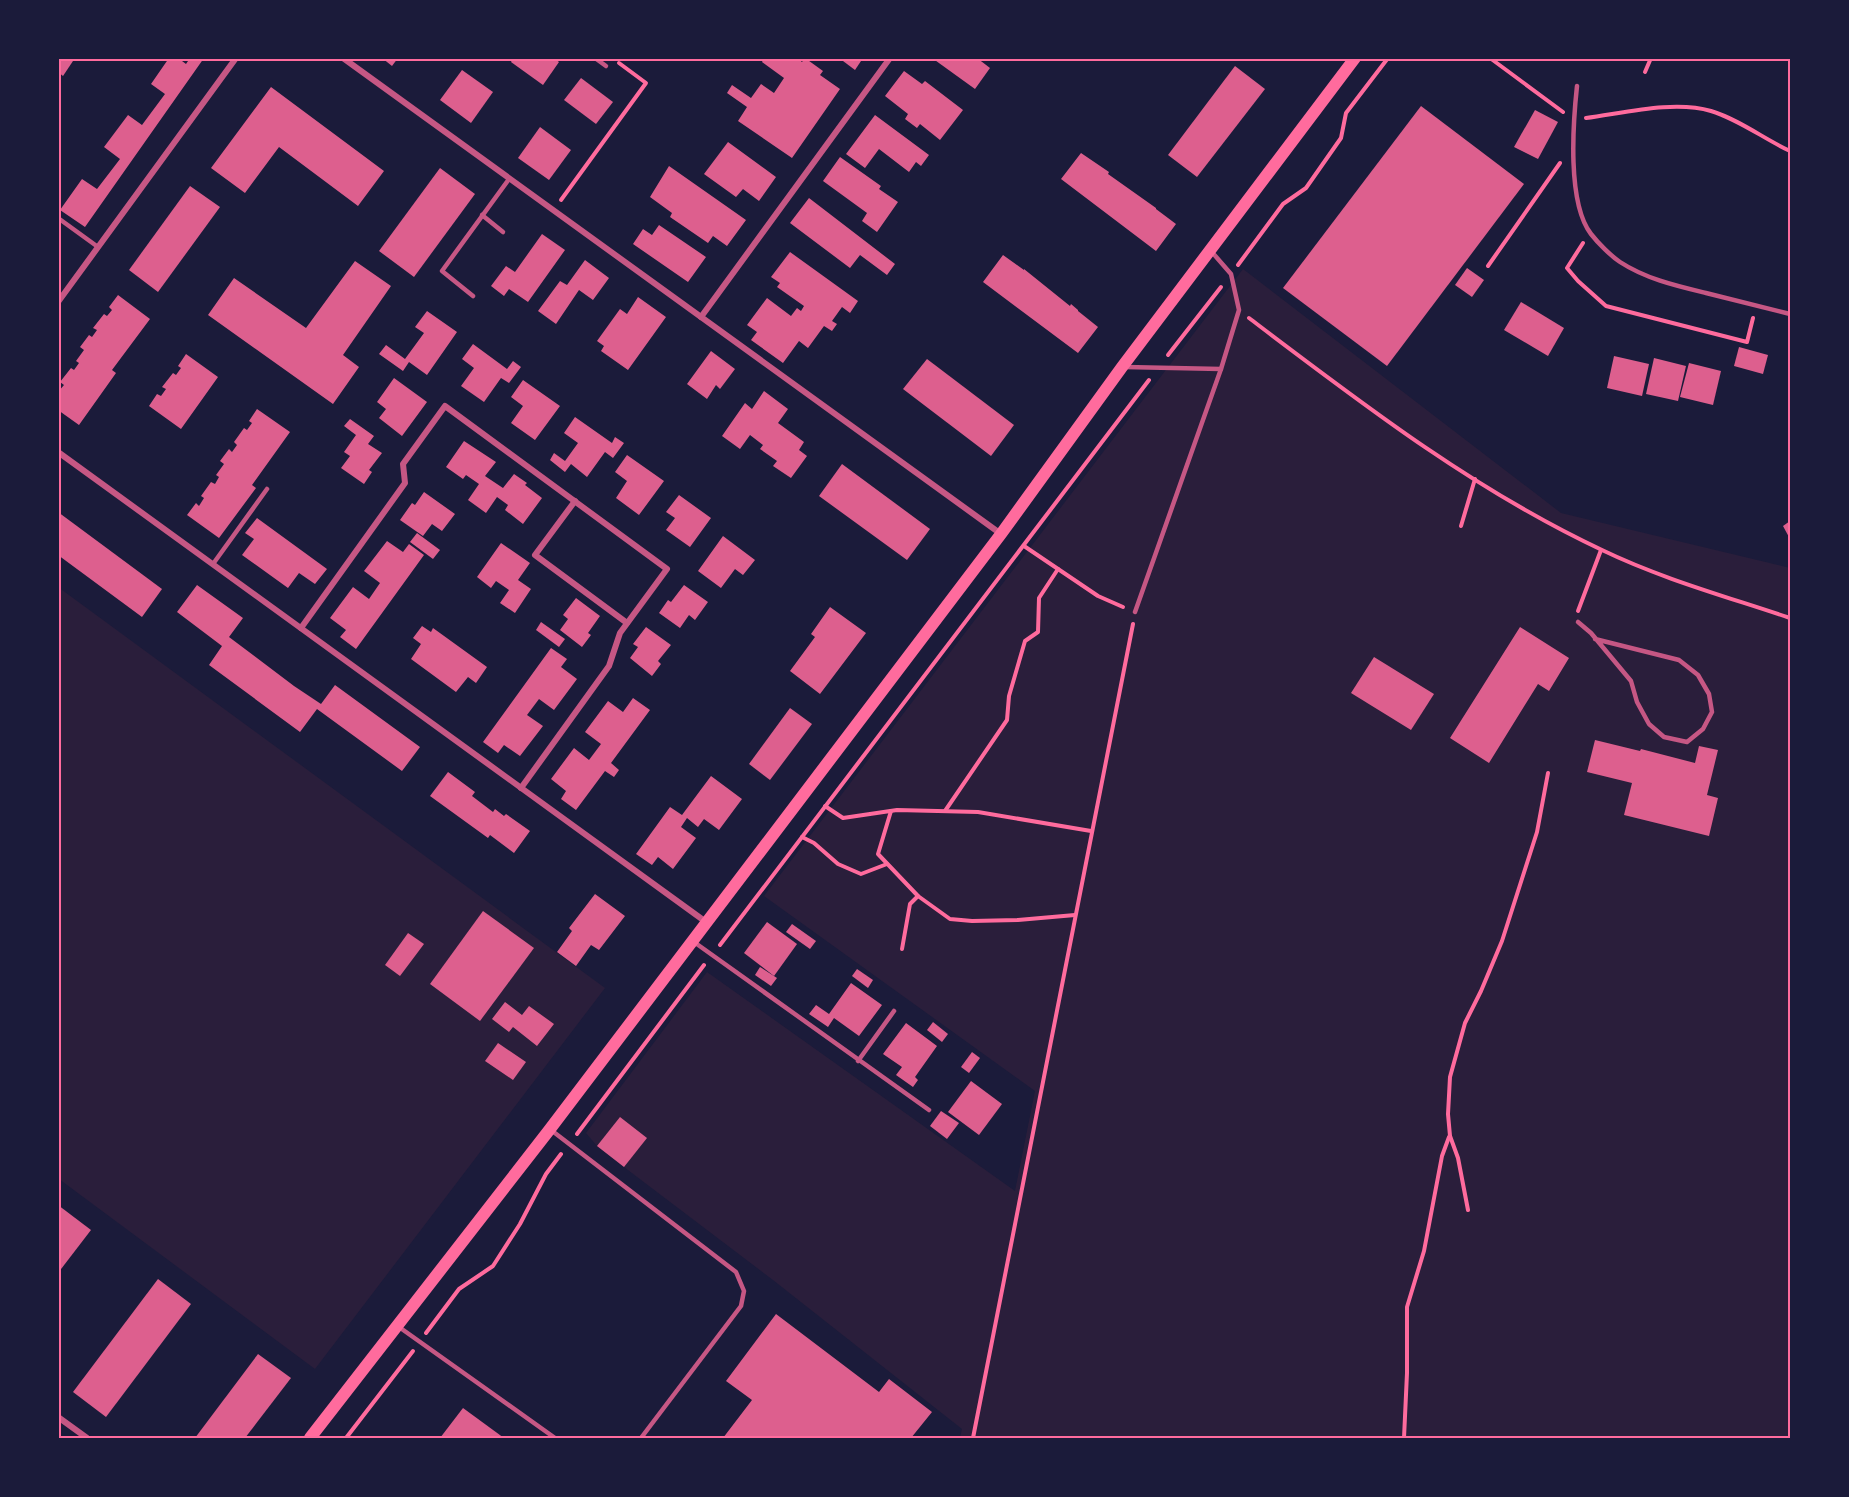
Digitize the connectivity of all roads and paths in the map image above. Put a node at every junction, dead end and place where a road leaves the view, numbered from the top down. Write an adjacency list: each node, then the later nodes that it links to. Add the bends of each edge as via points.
1 (236, 58): 22 (street)
2 (343, 58): 16 (street)
3 (595, 58): 10 (lane)
4 (614, 58): 17 (path, via 646,83)
5 (890, 58): 31 (street)
6 (1355, 58): 23 (main road)
7 (1388, 58): 25 (path, via 1346,113 1341,138 1306,188 1283,204)
8 (1490, 58): 13 (path)
9 (1651, 58): 11 (path)
10 (606, 66)
11 (1645, 72)
12 (1577, 86): 13 (lane)
13 (1574, 120): 14 (lane); 15 (path, via 1680,107 1711,111)
14 (1574, 143): 21 (lane, via 1576,190); 24 (path)
15 (1791, 151)
16 (509, 179): 17 (street); 18 (lane)
17 (553, 211): 31 (street)
18 (482, 215): 20 (lane); 26 (lane, via 442,271)
19 (58, 218): 22 (lane)
20 (504, 232)
21 (1590, 233): 28 (lane, via 1619,262 1647,275); 28 (path, via 1568,268 1606,306 1747,342)
22 (98, 247): 27 (street)
23 (1210, 250): 25 (lane); 32 (main road)
24 (1488, 266)
25 (1231, 274): 29 (lane); 33 (path)
26 (473, 296)
27 (58, 302)
28 (1756, 305): 30 (lane)
29 (1239, 310): 34 (lane); 36 (path, via 1369,409)
30 (1791, 314)
31 (701, 317): 40 (street)
32 (1122, 367): 33 (lane); 40 (main road)
33 (1158, 368): 34 (lane); 41 (path)
34 (1221, 369): 45 (lane)
35 (58, 452): 43 (street)
36 (1475, 479): 39 (path); 42 (path)
37 (267, 489): 43 (lane)
38 (575, 501): 48 (street, via 667,569); 48 (street, via 535,555); 49 (street, via 445,406 403,464 405,483)
39 (1461, 526)
40 (1001, 534): 61 (main road)
41 (1024, 546): 44 (path); 53 (path)
42 (1601, 550): 46 (path); 47 (path)
43 (213, 564): 49 (street)
44 (1058, 569): 45 (path, via 1098,596); 55 (path, via 1039,598 1038,632 1025,641 1009,696 1007,720)
45 (1135, 612): 56 (path)
46 (1791, 618)
47 (1576, 621): 50 (lane)
48 (627, 623): 52 (street, via 609,666)
49 (302, 627): 52 (street)
50 (1595, 639): 50 (lane, via 1631,681 1649,724 1664,737 1687,742 1703,729 1712,712 1709,694 1698,675 1679,660)
51 (1548, 773): 69 (path, via 1537,832 1502,941 1455,1053 1450,1077)
52 (520, 788): 61 (street)
53 (825, 806): 54 (path, via 843,818); 57 (path)
54 (891, 811): 55 (path); 58 (path, via 879,854)
55 (945, 811): 56 (path, via 978,812)
56 (1091, 831): 60 (path)
57 (802, 837): 58 (path, via 838,864 861,874); 64 (path)
58 (887, 864): 59 (path)
59 (918, 896): 60 (path, via 950,919 1018,920); 63 (path, via 910,904)
60 (1075, 915): 80 (path)
61 (706, 922): 62 (main road)
62 (692, 940): 64 (lane); 68 (main road)
63 (902, 949)
64 (712, 955): 66 (lane); 70 (path)
65 (894, 1011): 66 (lane)
66 (858, 1061): 67 (lane)
67 (929, 1110)
68 (550, 1129): 70 (lane); 72 (main road)
69 (1450, 1136): 71 (path); 81 (path, via 1407,1307)
70 (569, 1143): 73 (path, via 546,1174 493,1266 459,1289); 79 (lane, via 736,1272 744,1291 741,1306)
71 (1468, 1210)
72 (397, 1326): 73 (lane); 76 (main road)
73 (420, 1342): 77 (path); 78 (lane)
74 (58, 1417): 75 (street)
75 (87, 1438)
76 (310, 1438)
77 (346, 1438)
78 (555, 1438)
79 (641, 1438)
80 (973, 1438)
81 (1404, 1438)

